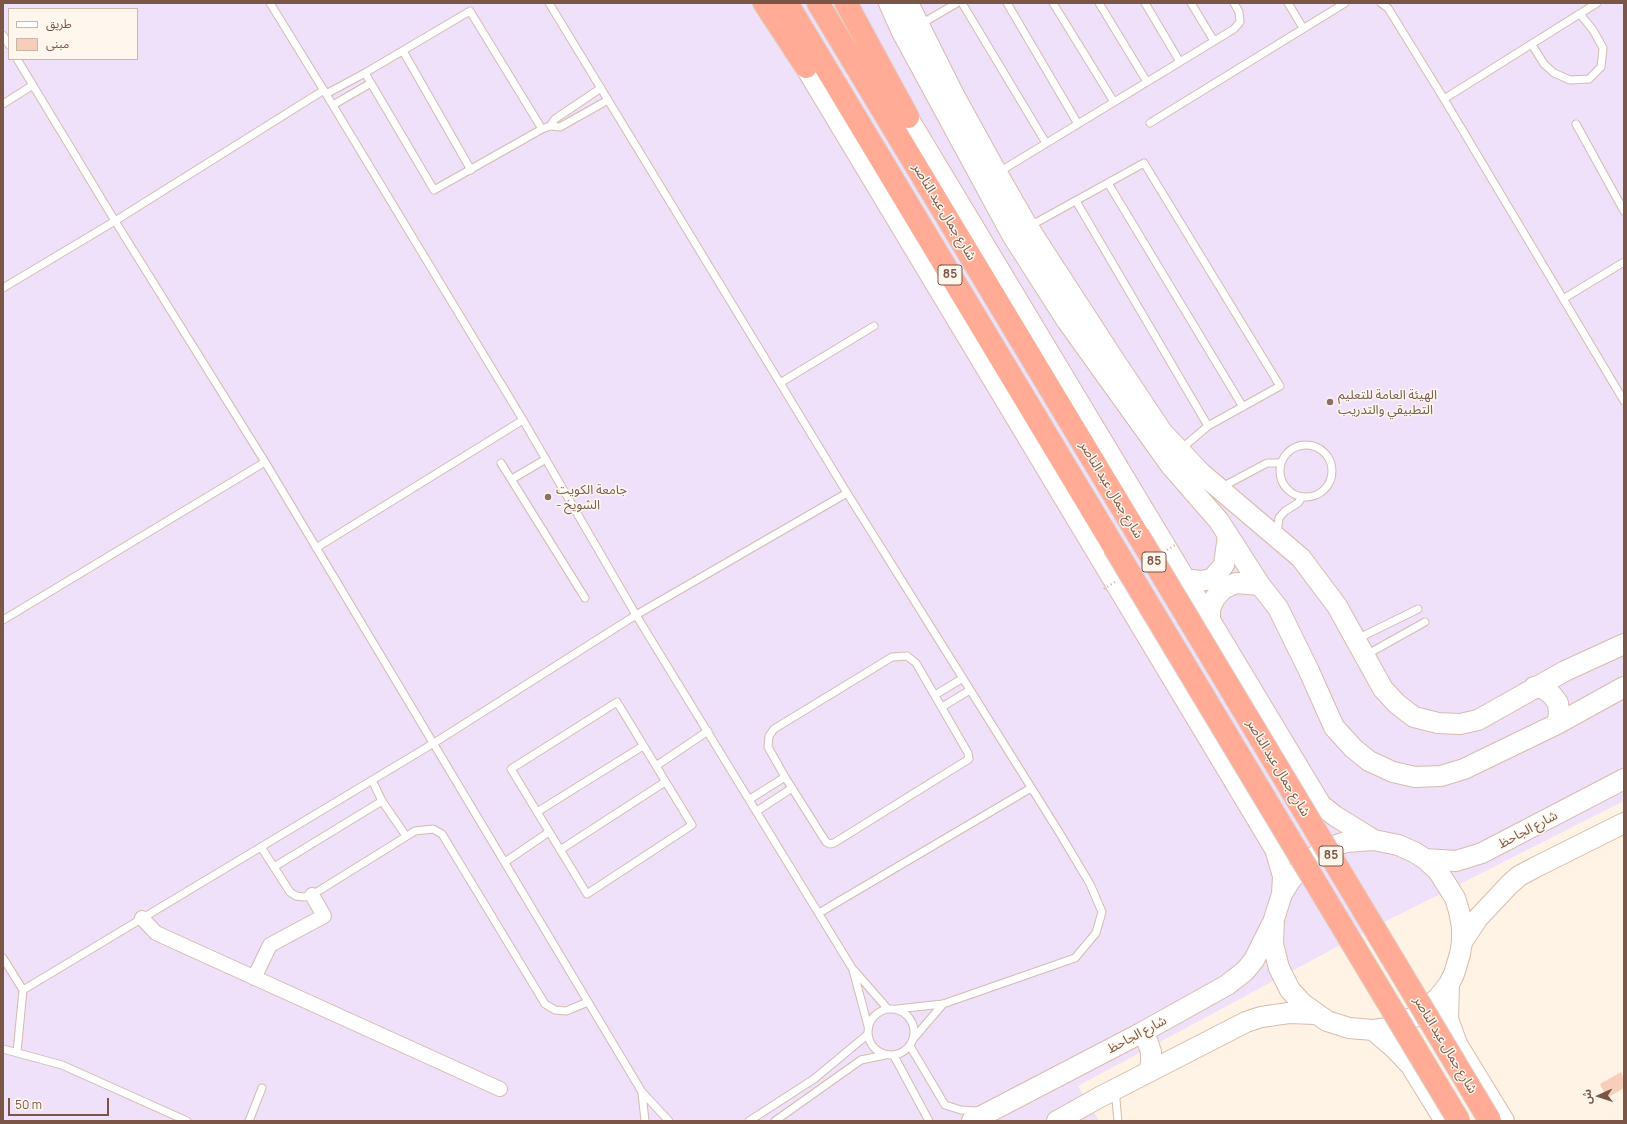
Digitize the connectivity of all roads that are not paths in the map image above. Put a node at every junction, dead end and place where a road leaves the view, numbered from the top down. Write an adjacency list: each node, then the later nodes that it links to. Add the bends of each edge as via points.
1 (270, 3): 36 (lane)
2 (549, 3): 35 (lane)
3 (764, 3): 30 (highway)
4 (768, 3): 30 (street)
5 (787, 3): 161 (highway, شارع جمال عبد الناصر / 85, bridge)
6 (818, 3): 162 (highway, شارع جمال عبد الناصر / 85, bridge)
7 (839, 3): 42 (street)
8 (846, 3): 42 (highway)
9 (957, 3): 23 (lane)
10 (962, 3): 48 (lane)
11 (1007, 3): 44 (lane)
12 (1054, 3): 39 (lane)
13 (1099, 3): 32 (lane)
14 (1145, 3): 29 (lane)
15 (1191, 3): 25 (lane)
16 (1234, 3): 25 (lane, via 1239,12 1240,22 1234,29)
17 (1288, 3): 24 (lane)
18 (1345, 3): 24 (lane)
19 (1381, 3): 37 (lane, via 1388,8)
20 (1597, 3): 22 (lane)
21 (899, 5): 23 (street); 74 (street, via 902,32 1012,235 1067,321 1171,466)
22 (1580, 14): 26 (lane); 26 (lane, via 1604,48 1601,67 1589,79 1570,80 1554,73 1544,64)
23 (918, 26): 50 (street)
24 (1303, 28): 43 (lane)
25 (1214, 41): 29 (lane)
26 (1532, 45): 37 (lane)
27 (403, 51): 31 (lane); 47 (lane, via 470,11); 49 (lane)
28 (18, 60): 34 (lane)
29 (1180, 62): 32 (lane)
30 (806, 67): 119 (street, via 1276,849 1283,876)
31 (365, 73): 33 (lane); 36 (lane)
32 (1147, 82): 39 (lane)
33 (371, 84): 41 (lane); 49 (lane, via 434,190)
34 (33, 85): 40 (lane); 54 (lane)
35 (601, 88): 38 (lane); 46 (lane, via 555,119)
36 (325, 92): 41 (lane); 54 (lane)
37 (1444, 99): 58 (lane)
38 (608, 100): 46 (lane, via 560,127); 60 (lane)
39 (1114, 102): 44 (lane)
40 (3, 104)
41 (333, 105): 63 (lane)
42 (908, 117): 77 (street)
43 (1150, 123)
44 (1078, 124): 48 (lane)
45 (1576, 124): 53 (lane)
46 (550, 126): 47 (lane)
47 (542, 129): 49 (lane)
48 (1046, 143): 50 (lane)
49 (471, 170)
50 (997, 173): 55 (street)
51 (1108, 183): 52 (lane); 62 (lane); 62 (lane, via 1144,163 1280,386)
52 (1076, 201): 55 (lane); 64 (lane)
53 (1624, 211)
54 (115, 220): 57 (lane); 67 (lane)
55 (1028, 227): 65 (street, via 1163,433)
56 (1624, 262): 58 (lane)
57 (3, 288)
58 (1563, 299): 61 (lane)
59 (874, 326): 60 (lane)
60 (780, 383): 72 (lane)
61 (1624, 401)
62 (1243, 406): 64 (lane)
63 (523, 420): 66 (lane); 76 (lane)
64 (1208, 426): 65 (lane)
65 (1179, 451): 71 (street)
66 (546, 459): 70 (lane); 81 (lane)
67 (265, 462): 76 (lane); 82 (lane)
68 (501, 463): 70 (lane)
69 (1280, 463): 71 (lane, via 1267,463); 73 (lane, via 1283,485 1294,495); 73 (lane, via 1289,450 1302,444 1317,447 1328,457 1332,471 1328,486 1316,495)
70 (512, 479): 79 (lane)
71 (1220, 488): 75 (street)
72 (847, 493): 81 (lane); 88 (lane)
73 (1302, 497): 75 (lane, via 1279,518)
74 (1228, 535): 77 (street, via 1224,565 1212,579); 78 (street)
75 (1276, 536): 86 (street, via 1300,558 1337,606)
76 (316, 548): 97 (lane)
77 (1184, 579): 83 (street)
78 (1260, 585): 83 (street, via 1231,584 1215,598 1210,609); 95 (street, via 1278,608 1334,728 1353,748 1375,764 1393,772 1415,777 1441,776 1464,769)
79 (585, 598)
80 (1418, 609): 86 (lane)
81 (636, 614): 96 (lane); 97 (lane)
82 (3, 620)
83 (1210, 621): 113 (street, via 1321,805)
84 (1425, 622): 86 (lane)
85 (1624, 644): 87 (street)
86 (1360, 648): 89 (street, via 1383,689 1397,704 1414,717 1438,723 1460,724 1478,720)
87 (1565, 671): 89 (street); 94 (street, via 1563,680 1566,694 1575,705)
88 (963, 678): 91 (lane); 92 (lane)
89 (1534, 687): 95 (street, via 1544,689 1558,703)
90 (1624, 687): 94 (street)
91 (970, 690): 93 (lane); 105 (lane)
92 (935, 695): 93 (lane); 100 (lane, via 916,663 907,656 892,657 774,729 768,736 768,747)
93 (942, 707): 104 (lane, via 969,759 834,843 826,842)
94 (1584, 709): 95 (street)
95 (1557, 724)
96 (708, 731): 99 (lane); 106 (lane)
97 (434, 744): 102 (lane); 117 (lane)
98 (643, 746): 99 (lane); 109 (lane); 109 (lane, via 617,702 511,770)
99 (656, 766): 103 (lane)
100 (784, 777): 104 (lane); 106 (lane)
101 (1624, 779): 116 (street, شارع الجاحظ, via 1482,853 1456,861)
102 (372, 780): 107 (lane); 114 (lane)
103 (665, 782): 115 (lane); 115 (lane, via 692,825 587,894)
104 (792, 788): 108 (lane)
105 (1031, 788): 121 (lane); 131 (lane, via 1090,884 1102,912 1096,933 1075,958)
106 (750, 799): 108 (lane)
107 (382, 801): 112 (lane); 118 (lane)
108 (756, 811): 121 (lane)
109 (537, 812): 111 (lane)
110 (1624, 823): 124 (street, via 1519,876 1487,906)
111 (549, 832): 115 (lane); 117 (lane)
112 (406, 836): 120 (lane); 130 (lane, via 425,829 433,829 442,834 545,1004 555,1010 566,1011)
113 (1374, 840): 116 (street, via 1398,845); 119 (street, via 1346,842 1320,853 1307,861)
114 (261, 847): 118 (lane); 122 (lane)
115 (560, 850)
116 (1425, 860): 124 (street, via 1438,871 1455,898 1462,927)
117 (505, 862): 130 (lane)
118 (274, 867): 120 (lane, via 290,892 296,896)
119 (1282, 894): 123 (street)
120 (312, 895): 127 (street, via 324,916 270,945)
121 (818, 913): 126 (lane)
122 (142, 918): 127 (street, via 156,933); 129 (lane)
123 (1274, 919): 134 (street, via 1273,944 1279,968 1290,990); 137 (street, شارع الجاحظ, via 1254,960 1239,977 1216,993)
124 (1462, 942): 128 (street, via 1458,964)
125 (3, 958): 129 (lane)
126 (852, 968): 132 (lane); 135 (lane)
127 (254, 978): 148 (street)
128 (1448, 984): 136 (street, via 1437,999 1414,1018 1388,1028); 163 (street, via 1448,1019 1457,1044)
129 (23, 990): 142 (lane)
130 (588, 1002): 149 (lane)
131 (943, 1004): 133 (lane); 139 (lane)
132 (887, 1008): 133 (lane); 135 (lane, via 879,1011)
133 (897, 1009): 139 (lane, via 911,1020)
134 (1315, 1014): 136 (street, via 1349,1028); 145 (street, via 1276,1014 1246,1022)
135 (868, 1026): 138 (lane)
136 (1373, 1030): 160 (street, via 1396,1049 1411,1066)
137 (1141, 1033): 145 (street, via 1147,1040 1151,1052); 150 (street, شارع الجاحظ)
138 (867, 1035): 143 (lane, via 876,1051); 155 (lane, via 814,1079)
139 (914, 1038): 140 (lane)
140 (910, 1046): 144 (lane); 150 (lane, via 945,1105)
141 (3, 1048): 142 (lane)
142 (17, 1052): 151 (lane, via 62,1065)
143 (885, 1055): 144 (lane); 156 (lane, via 861,1060)
144 (894, 1056): 157 (lane)
145 (1148, 1072): 147 (street)
146 (262, 1088): 152 (lane)
147 (1118, 1088): 158 (street); 159 (lane)
148 (500, 1089)
149 (642, 1092): 153 (lane); 154 (lane)
150 (980, 1117)
151 (187, 1121)
152 (249, 1121)
153 (645, 1121)
154 (669, 1121)
155 (749, 1121)
156 (775, 1121)
157 (929, 1121)
158 (1058, 1121)
159 (1118, 1121)
160 (1444, 1121)
161 (1459, 1121)
162 (1490, 1121)
163 (1504, 1121)

